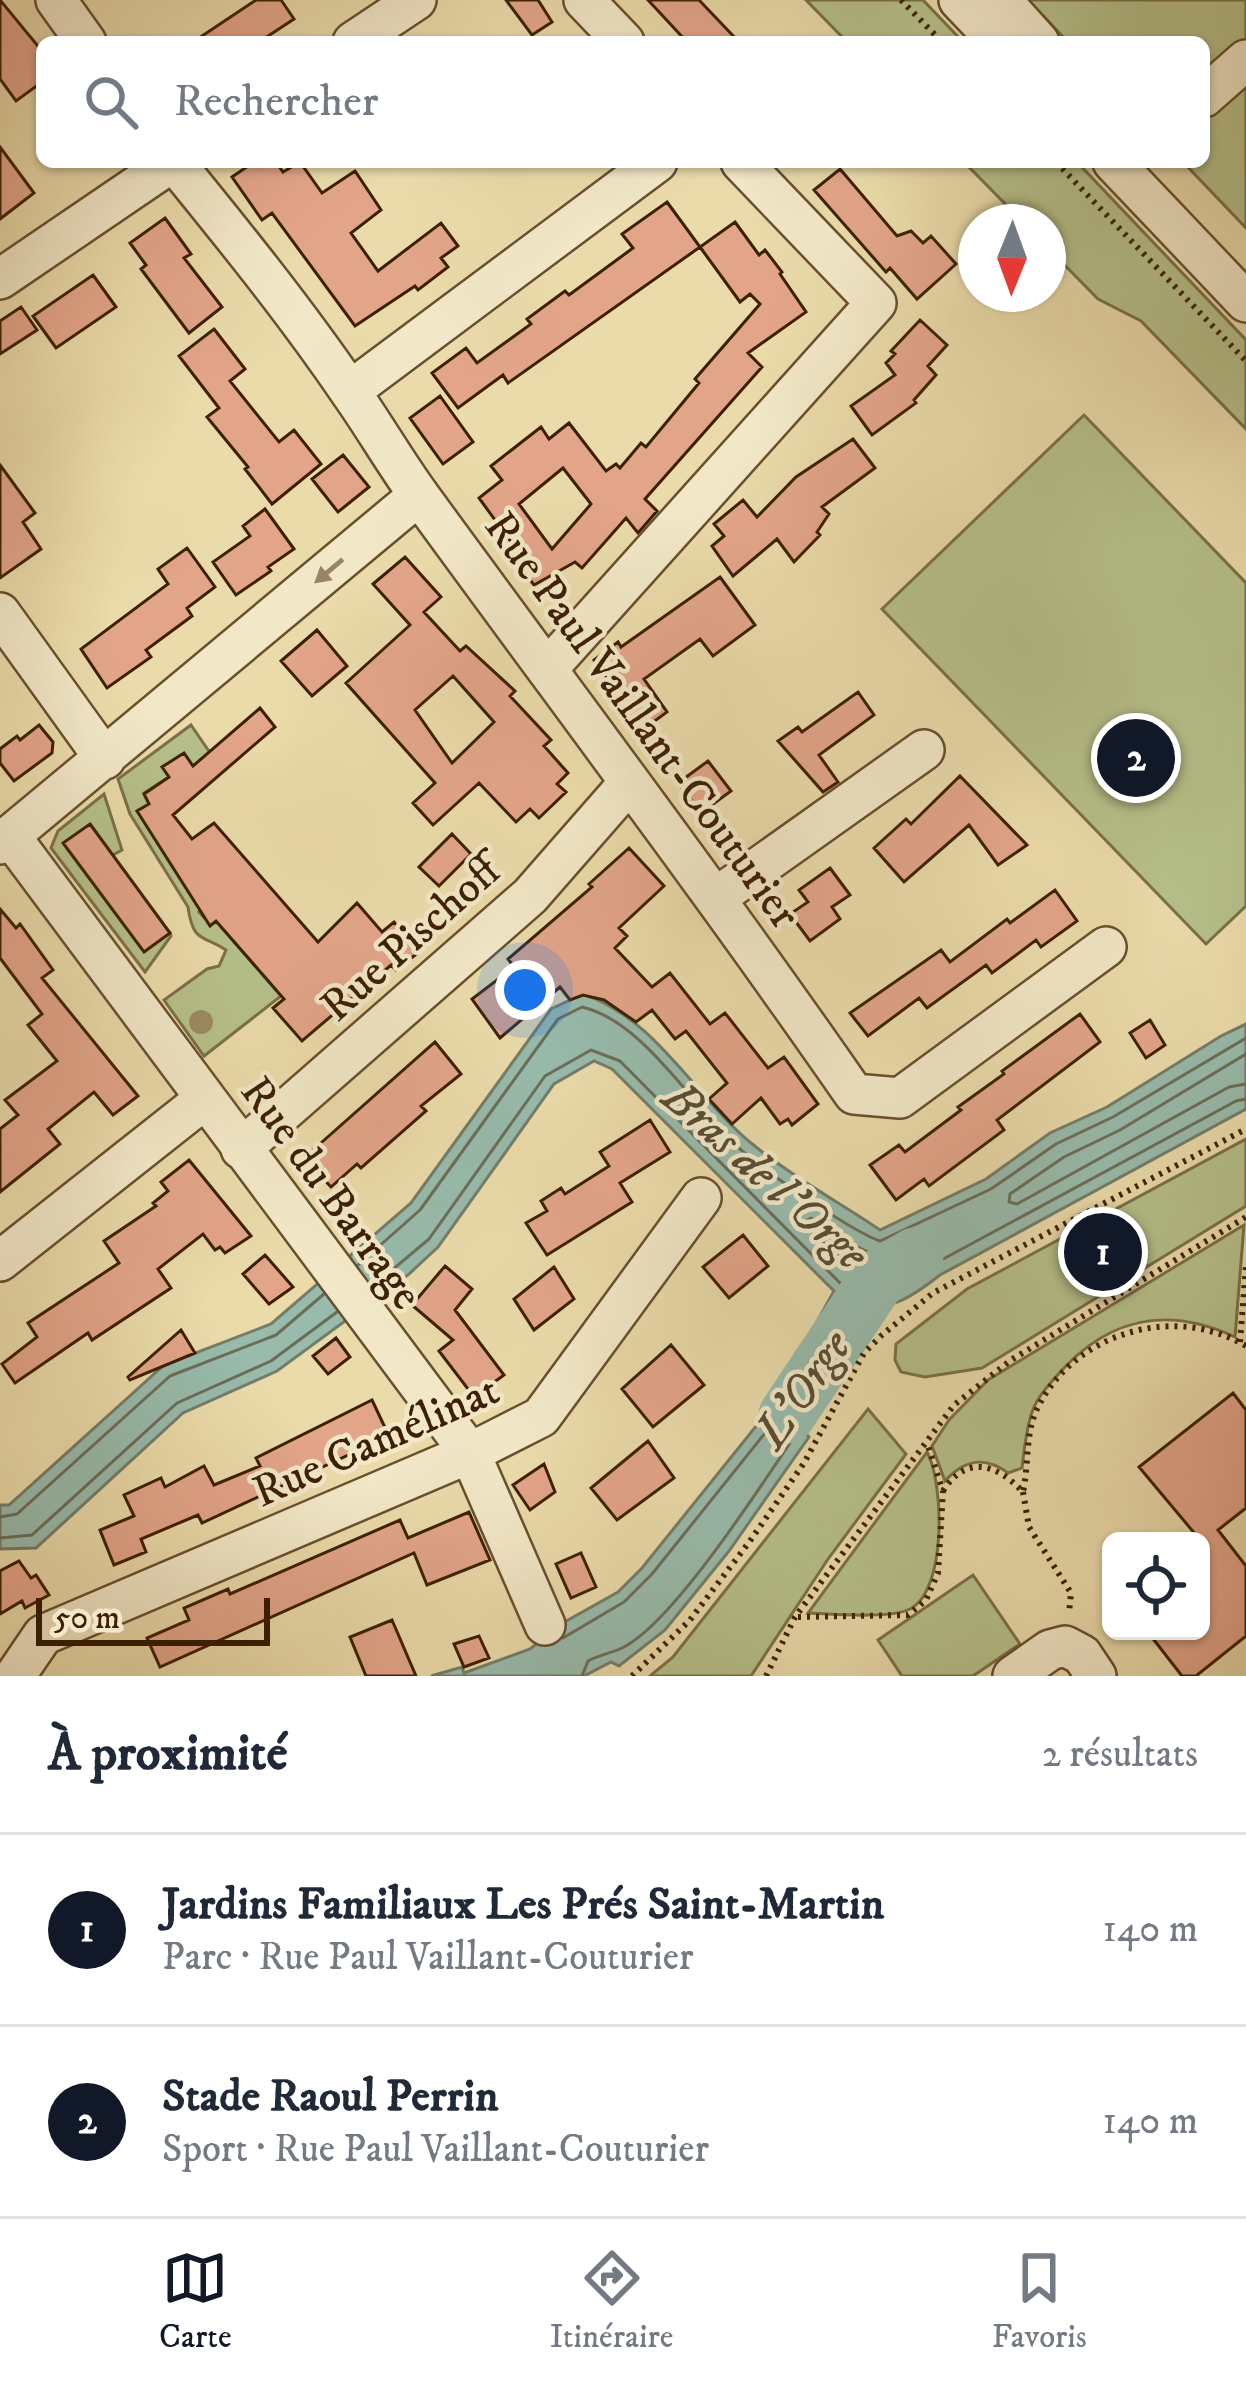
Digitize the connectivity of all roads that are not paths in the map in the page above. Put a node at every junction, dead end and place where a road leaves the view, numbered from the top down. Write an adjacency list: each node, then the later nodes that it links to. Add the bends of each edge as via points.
1 (56, 0): 6 (street)
2 (416, 0): 7 (street)
3 (584, 0): 8 (street)
4 (959, 0): 9 (street)
5 (1001, 0): 10 (street)
6 (82, 36)
7 (362, 36)
8 (618, 36)
9 (993, 36)
10 (1034, 36)
11 (1246, 60): 12 (street)
12 (1210, 93)
13 (164, 168): 20 (street)
14 (178, 168): 22 (street, Rue Paul Vaillant-Couturier)
15 (649, 168): 22 (street)
16 (747, 168): 25 (street, via 876,303)
17 (1119, 168): 21 (street)
18 (1154, 168): 19 (street)
19 (1246, 265)
20 (0, 279)
21 (1246, 302)
22 (350, 391): 23 (street, Rue Paul Vaillant-Couturier)
23 (418, 495): 25 (street, Rue Paul Vaillant-Couturier); 27 (street, one-way to 27)
24 (0, 613): 27 (street)
25 (549, 667): 28 (street, Rue Paul Vaillant-Couturier)
26 (924, 750): 30 (street)
27 (105, 760): 29 (street)
28 (628, 784): 30 (street, Rue Paul Vaillant-Couturier); 33 (street, Rue Pischoff, via 530,896)
29 (5, 840): 32 (street, Rue du Barrage)
30 (717, 897): 31 (street, Rue Paul Vaillant-Couturier, via 854,1094 900,1098)
31 (1106, 947)
32 (206, 1099): 33 (street, Rue du Barrage); 35 (street)
33 (241, 1149): 36 (street, Rue du Barrage)
34 (701, 1198): 36 (street, Rue Camélinat, via 541,1418)
35 (0, 1261)
36 (470, 1454): 37 (street, Rue du Barrage); 38 (street, Rue Camélinat, via 43,1636)
37 (545, 1624)
38 (15, 1676)
39 (1013, 1676): 40 (street, via 1065,1646 1082,1654)
40 (1096, 1676)

